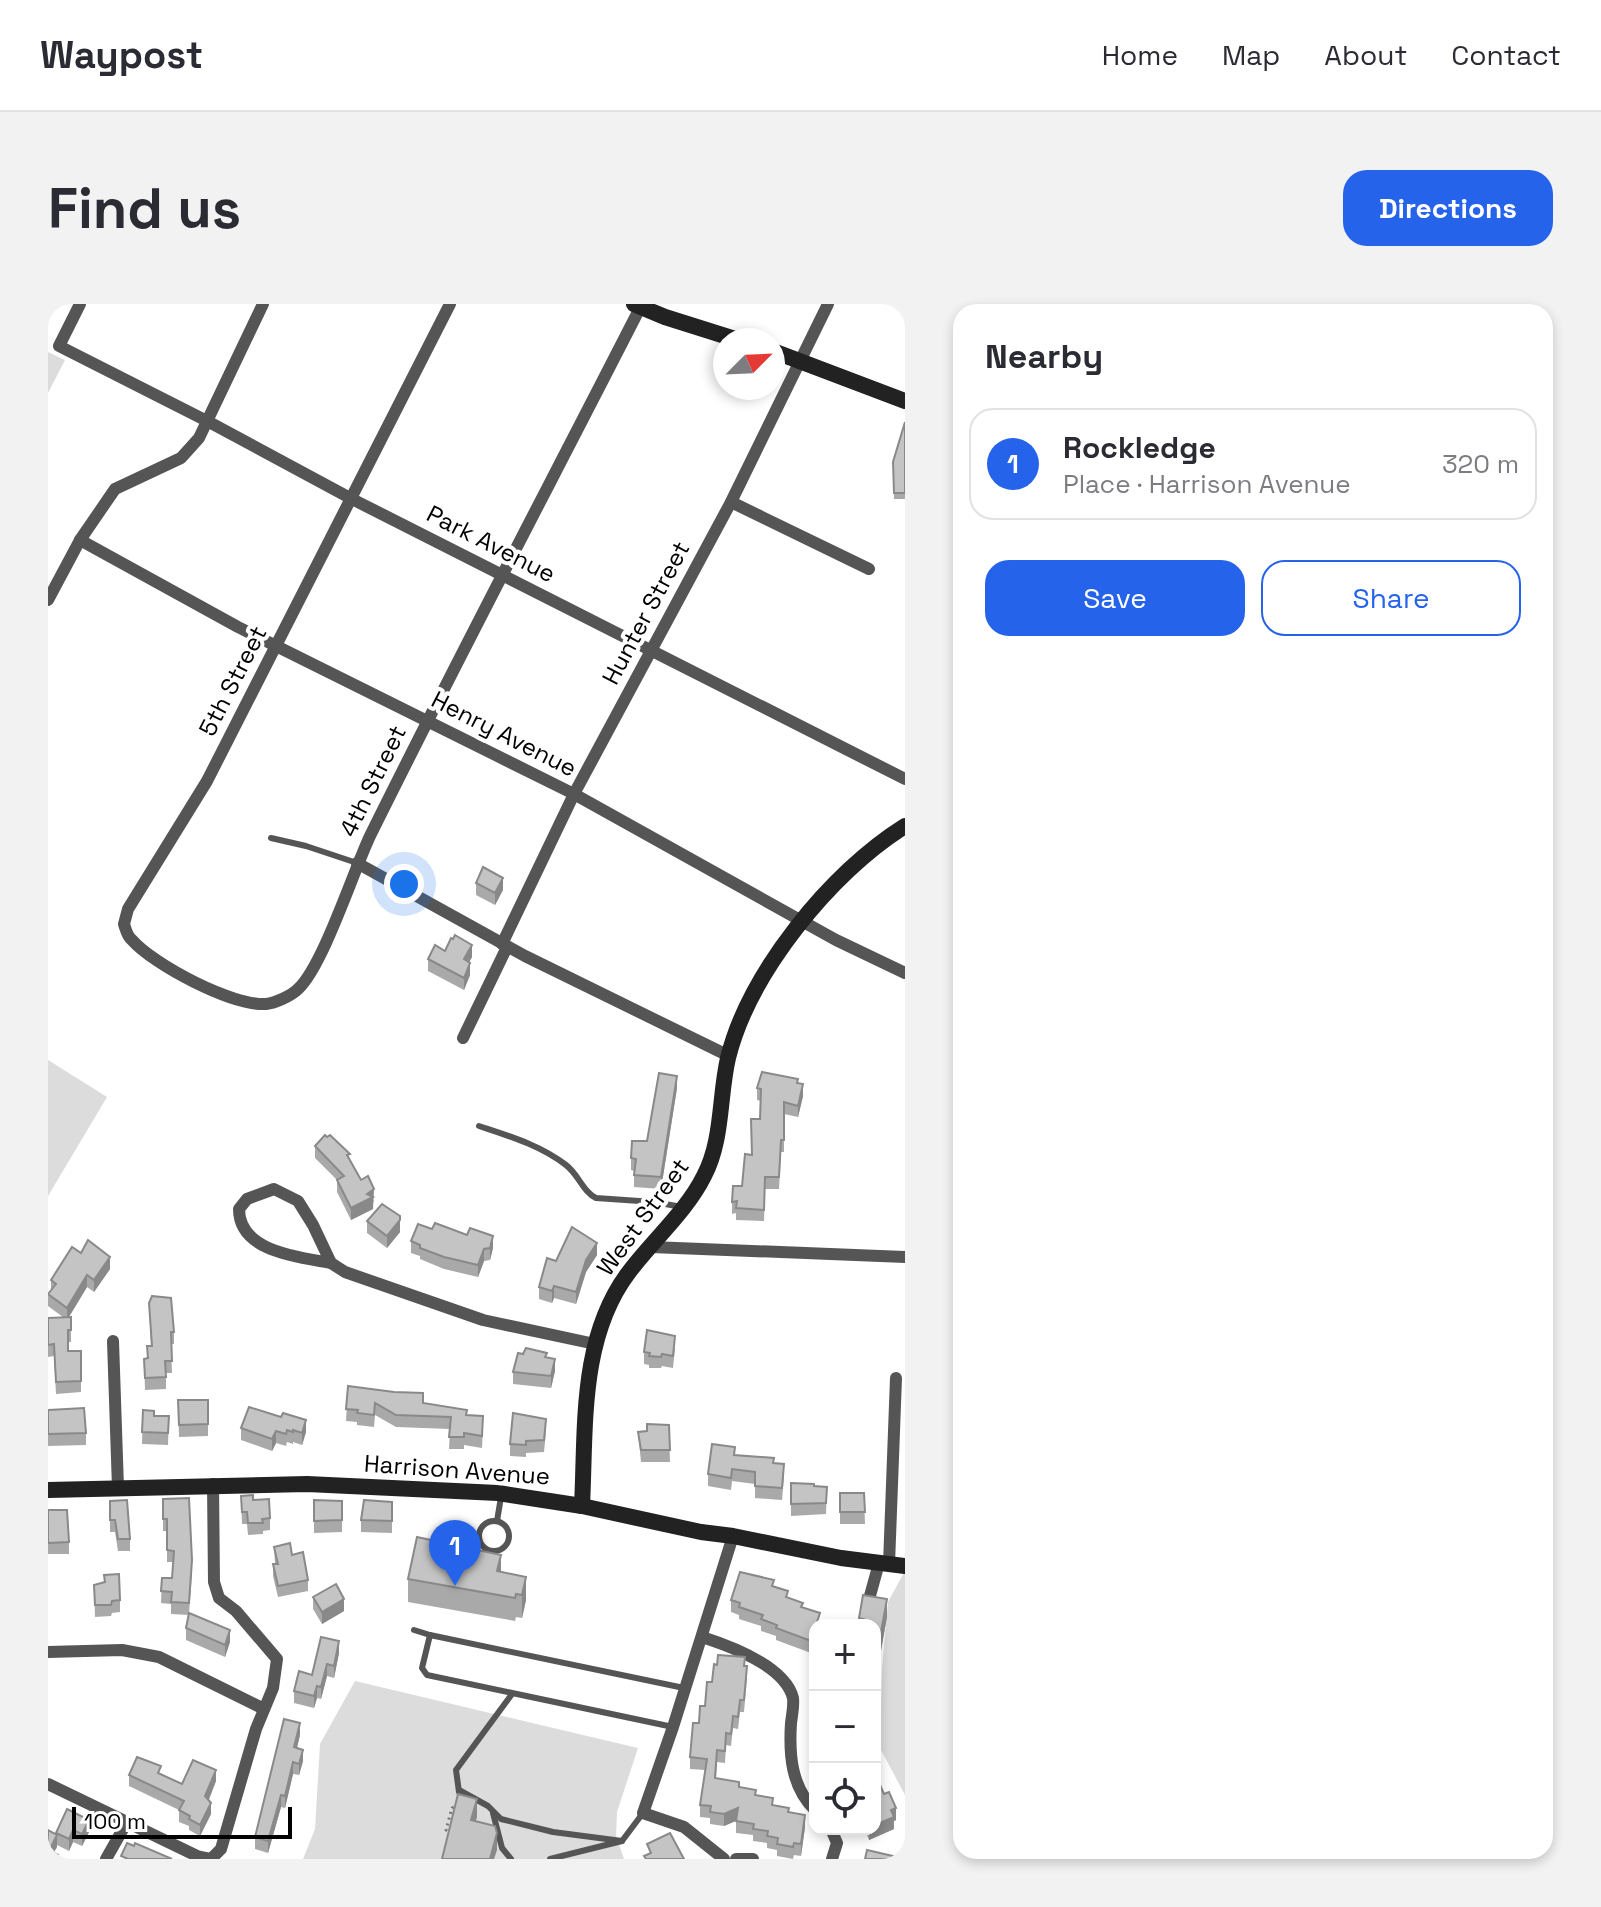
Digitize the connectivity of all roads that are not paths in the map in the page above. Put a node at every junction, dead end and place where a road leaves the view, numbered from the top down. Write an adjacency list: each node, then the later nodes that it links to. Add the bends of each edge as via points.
1 (80, 304): 10 (street, Park Avenue, via 59,346)
2 (263, 304): 10 (street)
3 (450, 304): 11 (street, 5th Street)
4 (828, 304): 8 (street, Hunter Street)
5 (639, 305): 6 (street); 15 (street, 4th Street)
6 (713, 332)
7 (785, 354): 8 (street)
8 (801, 359): 9 (street); 12 (street, Hunter Street)
9 (905, 401)
10 (209, 422): 11 (street, Park Avenue); 13 (street, via 181,458 115,489)
11 (352, 499): 15 (street, Park Avenue); 17 (street, 5th Street)
12 (731, 502): 14 (street); 18 (street, Hunter Street)
13 (80, 540): 16 (street); 17 (street, Henry Avenue)
14 (869, 569)
15 (501, 574): 18 (street, Park Avenue); 19 (street, 4th Street)
16 (48, 600)
17 (276, 645): 19 (street, Henry Avenue); 28 (street, 5th Street, via 207,781 128,909 124,924 133,942 168,967 240,1002)
18 (651, 650): 20 (street, Park Avenue); 21 (street, Hunter Street)
19 (427, 721): 21 (street, Henry Avenue); 24 (street, 4th Street)
20 (905, 779)
21 (574, 794): 25 (street, Henry Avenue); 26 (street, Hunter Street)
22 (905, 826): 25 (street, West Street, via 853,865)
23 (271, 838): 24 (lane)
24 (357, 863): 26 (street); 28 (street, 4th Street, via 310,972 298,989)
25 (803, 922): 27 (street, Henry Avenue); 30 (street, West Street, via 757,989)
26 (505, 945): 29 (street, Hunter Street); 30 (street)
27 (905, 973)
28 (264, 1004)
29 (463, 1038)
30 (729, 1056): 32 (street, West Street, via 712,1159)
31 (479, 1126): 32 (lane, via 525,1141 565,1164 591,1196)
32 (682, 1207): 33 (street, West Street)
33 (651, 1247): 34 (street); 37 (street, West Street, via 628,1273)
34 (905, 1257)
35 (331, 1263): 35 (street, via 292,1196 268,1190 239,1209 244,1232 264,1246); 37 (street, via 483,1320)
36 (113, 1341): 40 (street)
37 (595, 1344): 43 (street, West Street)
38 (896, 1378): 46 (street)
39 (213, 1484): 40 (street, Harrison Avenue); 42 (street, Harrison Avenue); 54 (street, via 214,1582 219,1598 277,1659)
40 (118, 1488): 41 (street, Harrison Avenue)
41 (48, 1490)
42 (502, 1493): 43 (street, Harrison Avenue); 44 (lane)
43 (582, 1506): 45 (street, Harrison Avenue)
44 (497, 1521): 44 (lane, via 480,1529 479,1539 488,1550 498,1551 509,1540 508,1530)
45 (733, 1536): 46 (street, Harrison Avenue); 50 (street)
46 (891, 1564): 47 (street)
47 (868, 1603)
48 (414, 1630): 49 (lane)
49 (430, 1635): 52 (lane); 53 (lane, via 422,1668 427,1675)
50 (702, 1637): 52 (street); 57 (street, via 734,1648 784,1680 793,1698 793,1775)
51 (48, 1652): 54 (street, via 122,1650 159,1657)
52 (684, 1688): 55 (street)
53 (512, 1694): 55 (lane); 58 (lane, via 456,1770 458,1794)
54 (264, 1709): 60 (street, via 223,1844 211,1859)
55 (673, 1727): 59 (street)
56 (48, 1784): 60 (street)
57 (809, 1805)
58 (493, 1813): 62 (lane, via 553,1832); 65 (lane, via 502,1848)
59 (643, 1813): 62 (lane); 63 (street, via 684,1827)
60 (127, 1822): 64 (street)
61 (834, 1835): 69 (street)
62 (622, 1841): 66 (lane)
63 (719, 1857)
64 (106, 1859)
65 (511, 1859)
66 (550, 1859)
67 (736, 1859): 68 (street)
68 (753, 1859)
69 (832, 1859)

